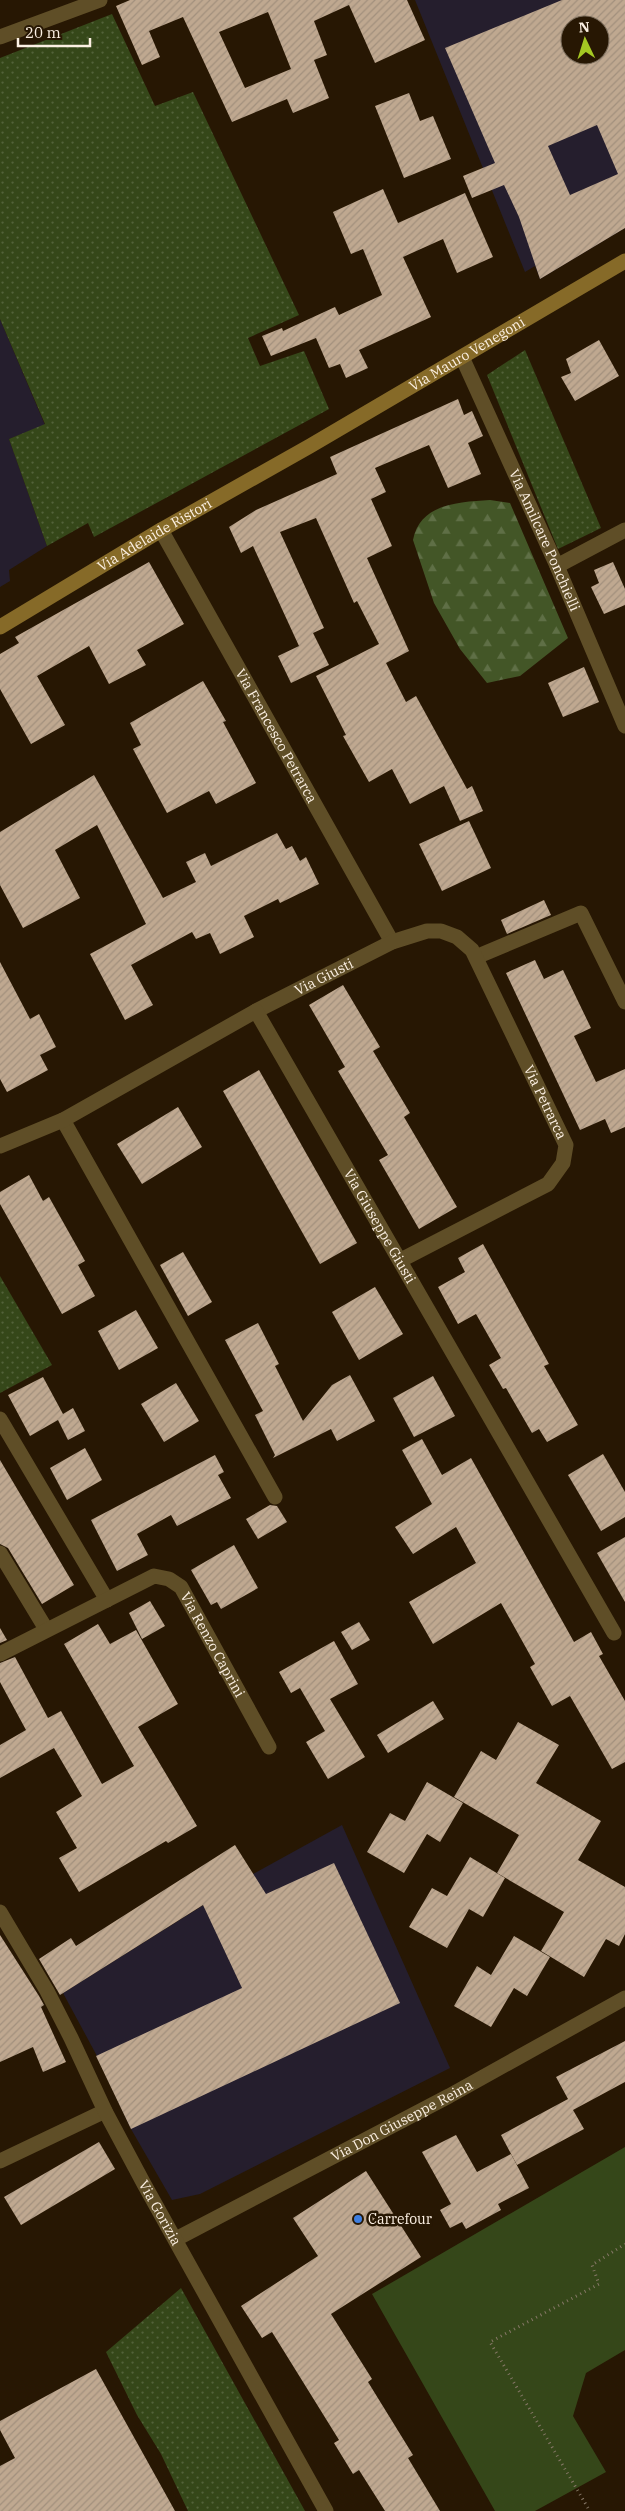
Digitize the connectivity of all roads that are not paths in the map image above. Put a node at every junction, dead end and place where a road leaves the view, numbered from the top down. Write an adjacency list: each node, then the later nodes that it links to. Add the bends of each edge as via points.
1 (100, 0): 2 (street)
2 (0, 37)
3 (625, 261): 4 (main road, Via Mauro Venegoni)
4 (462, 357): 5 (main road, Via Mauro Venegoni); 8 (street, Via Amilcare Ponchielli)
5 (310, 446): 6 (main road, Via Adelaide Ristori)
6 (161, 530): 9 (main road, Via Adelaide Ristori); 11 (street, Via Francesco Petrarca)
7 (625, 530): 8 (street)
8 (557, 566): 10 (street, Via Amilcare Ponchielli)
9 (0, 627)
10 (625, 726)
11 (392, 942): 12 (street, Via Petrarca, via 427,931 441,931 457,937); 14 (street, Via Giusti)
12 (476, 957): 13 (street, via 581,913); 17 (street, Via Petrarca, via 566,1144 563,1163 548,1184)
13 (625, 1002)
14 (256, 1011): 15 (street); 17 (street, Via Giuseppe Giusti)
15 (64, 1120): 16 (street); 19 (street)
16 (0, 1146)
17 (401, 1260): 23 (street, Via Giuseppe Giusti)
18 (0, 1419): 21 (street)
19 (275, 1498)
20 (0, 1553): 22 (street)
21 (107, 1600): 22 (street, Via Renzo Caprini); 25 (street, Via Renzo Caprini, via 154,1576 169,1579 181,1587)
22 (46, 1629): 24 (street, Via Renzo Caprini)
23 (614, 1634)
24 (0, 1654)
25 (269, 1747)
26 (0, 1912): 28 (street, Via Gorizia, via 67,2030)
27 (625, 1998): 30 (street, Via Don Giuseppe Reina, via 449,2096)
28 (105, 2111): 29 (street); 30 (street, Via Gorizia)
29 (0, 2161)
30 (176, 2239): 31 (street, Via Gorizia)
31 (326, 2511)

